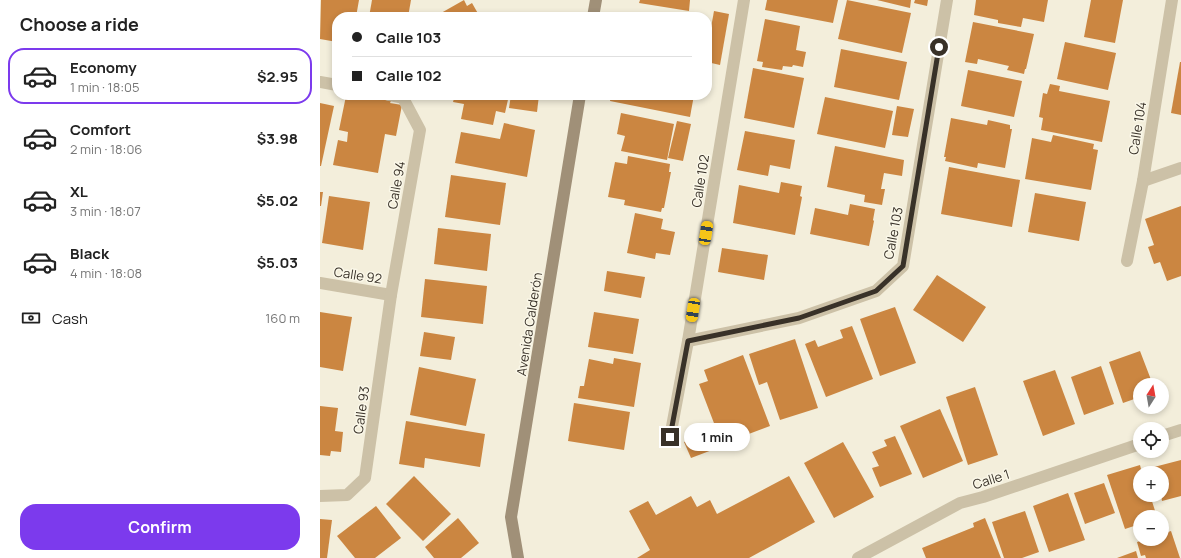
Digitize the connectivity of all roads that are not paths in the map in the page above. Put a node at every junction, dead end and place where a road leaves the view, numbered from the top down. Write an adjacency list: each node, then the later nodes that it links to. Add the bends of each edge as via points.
1 (596, 0): 5 (street)
2 (744, 0): 15 (street, Calle 102)
3 (947, 0): 15 (street, Calle 103, via 903,266 876,291 799,318)
4 (1172, 0): 11 (street, Calle 104)
5 (594, 12)
6 (320, 82): 7 (street)
7 (332, 84)
8 (404, 100): 14 (street, Calle 94, via 420,130)
9 (579, 100): 22 (street, Avenida Calderón, via 512,517)
10 (1181, 168): 11 (street)
11 (1143, 181): 12 (street, Calle 104)
12 (1127, 261)
13 (320, 283): 14 (street, Calle 92)
14 (391, 295): 20 (street, Calle 93, via 365,478 347,495)
15 (688, 341): 18 (street, Calle 102)
16 (1181, 430): 17 (street)
17 (1169, 434)
18 (670, 437)
19 (1133, 446): 21 (street, Calle 1, via 960,503)
20 (320, 496)
21 (872, 555): 23 (street, Calle 1)
22 (518, 558)
23 (858, 558)

